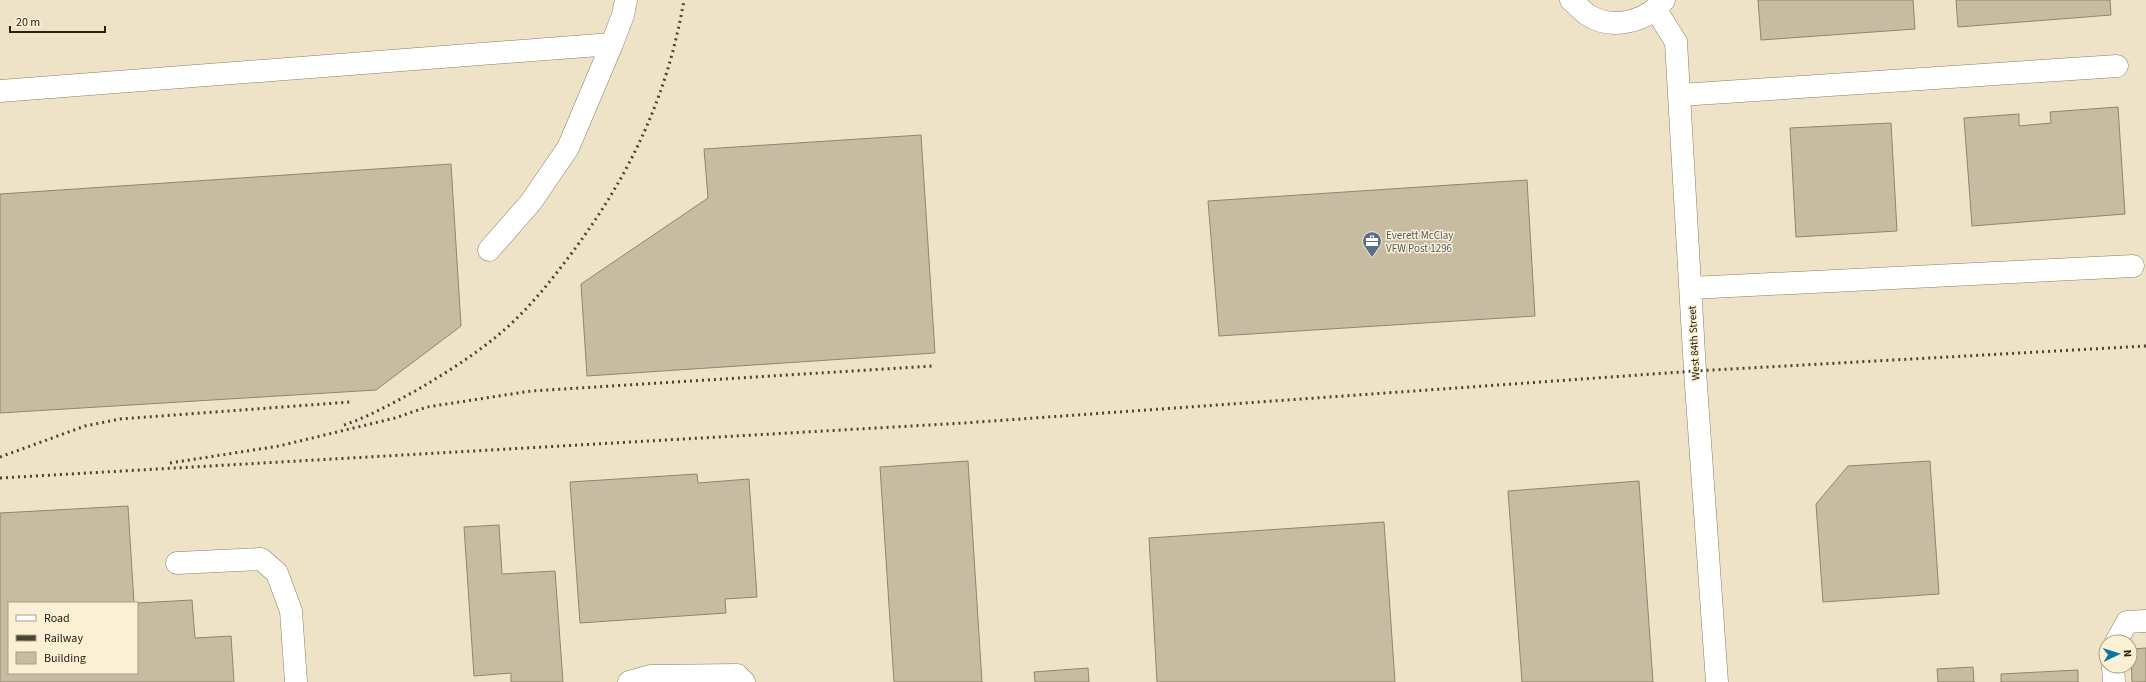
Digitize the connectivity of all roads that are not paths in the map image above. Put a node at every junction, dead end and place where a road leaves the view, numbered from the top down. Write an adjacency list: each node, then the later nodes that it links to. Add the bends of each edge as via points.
1 (626, 0): 4 (street)
2 (1571, 0): 3 (street, West 84th Street, via 1589,15 1611,23 1635,21)
3 (1660, 5): 7 (street, West 84th Street, via 1676,42)
4 (612, 44): 6 (street); 8 (street, via 568,148 531,202)
5 (2117, 66): 7 (street)
6 (0, 91)
7 (1680, 95): 10 (street, West 84th Street)
8 (488, 250)
9 (2133, 266): 10 (street)
10 (1692, 288): 17 (street, West 84th Street)
11 (178, 563): 14 (street, via 261,559 277,573 291,611)
12 (2146, 621): 13 (street, via 2127,622)
13 (2120, 634)
14 (296, 682)
15 (629, 682): 16 (street, via 650,676 737,675)
16 (744, 682)
17 (1717, 682)

